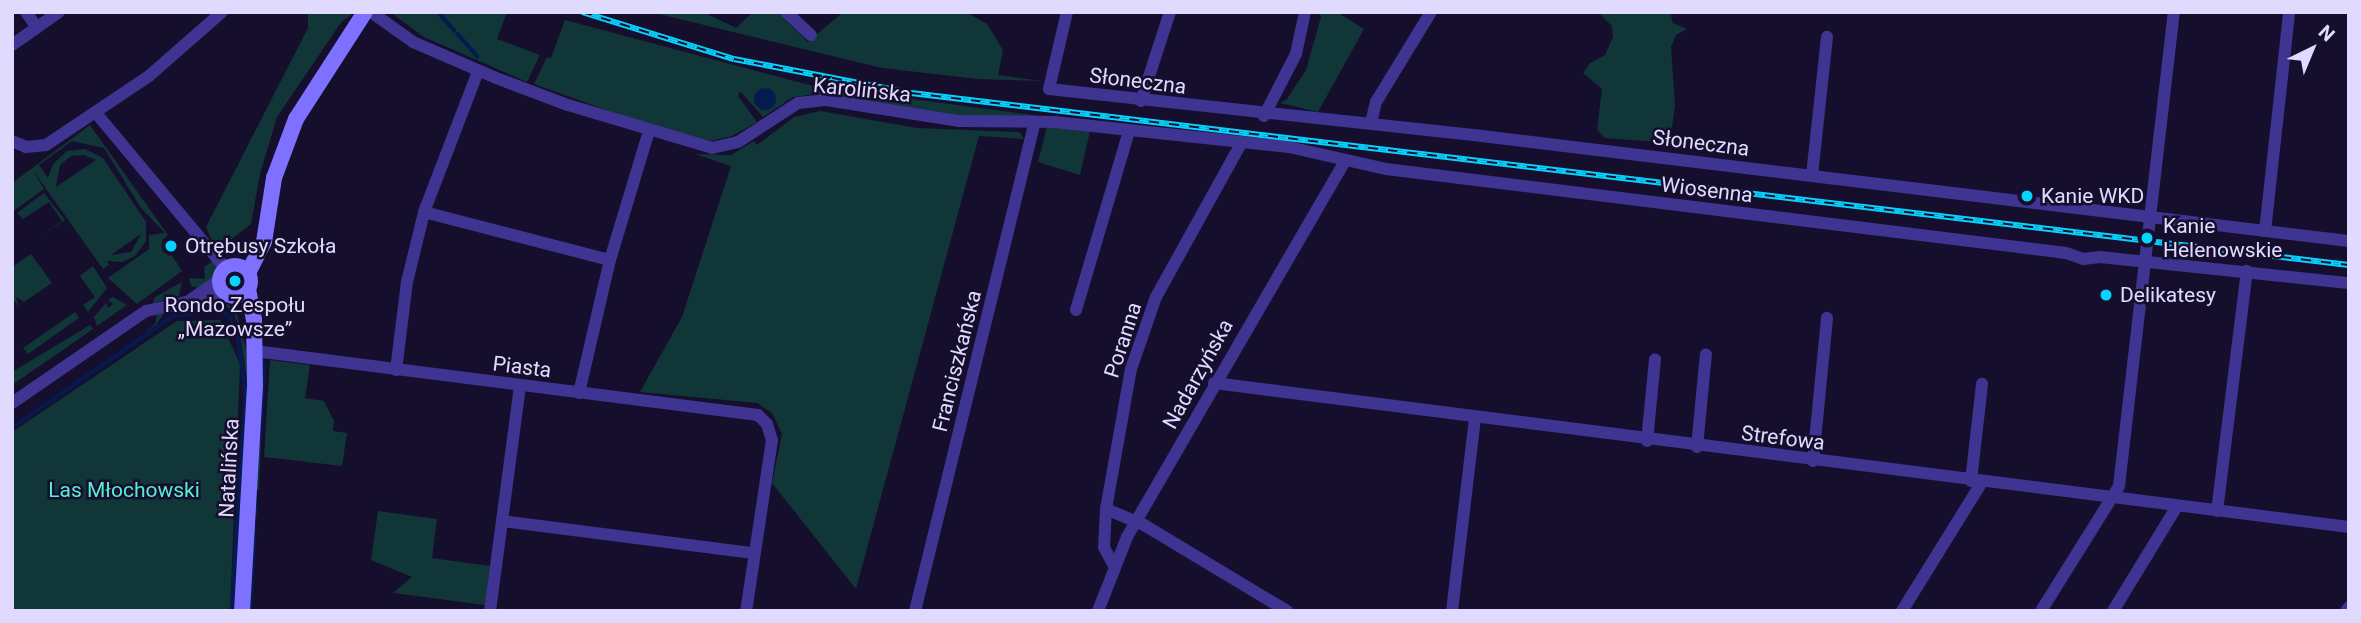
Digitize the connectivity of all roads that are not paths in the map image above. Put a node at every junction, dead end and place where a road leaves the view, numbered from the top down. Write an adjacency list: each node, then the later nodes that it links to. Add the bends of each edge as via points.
1 (26, 12): 13 (street)
2 (59, 12): 13 (street)
3 (222, 12): 19 (street, via 157,70)
4 (365, 12): 36 (main road, via 296,119 274,178 264,242)
5 (371, 12): 17 (street, Karolińska, via 413,42)
6 (786, 12): 14 (street)
7 (1067, 12): 18 (street, Słoneczna, via 1049,89)
8 (1170, 12): 18 (street)
9 (1305, 12): 20 (street, via 1296,54)
10 (1431, 12): 22 (street, via 1376,102)
11 (2174, 12): 30 (street)
12 (2289, 12): 31 (street)
13 (37, 28): 16 (street)
14 (811, 35)
15 (1827, 37): 28 (street)
16 (12, 45)
17 (478, 71): 23 (street, Karolińska); 29 (street)
18 (1141, 101): 20 (street, Słoneczna)
19 (96, 113): 25 (street, via 42,146 26,147); 36 (street)
20 (1264, 116): 22 (street, Słoneczna)
21 (1035, 121): 23 (street, Karolińska, via 960,121 814,100 789,107 721,148); 24 (street, Karolińska); 66 (street, Franciszkańska)
22 (1371, 123): 28 (street, Słoneczna)
23 (649, 131): 33 (street)
24 (1129, 131): 26 (street, Karolińska); 38 (street)
25 (12, 141)
26 (1242, 142): 27 (street, Karolińska, via 1325,152); 56 (street, Poranna, via 1156,298 1131,369)
27 (1344, 162): 34 (street, Wiosenna, via 2066,253 2082,250); 44 (street, Nadarzyńska)
28 (1812, 175): 30 (street, Słoneczna)
29 (424, 212): 33 (street); 43 (street, via 407,282)
30 (2150, 216): 31 (street, Słoneczna); 34 (street)
31 (2266, 231): 32 (street, Słoneczna)
32 (2349, 241)
33 (610, 260): 47 (street)
34 (2144, 262): 35 (street, Wiosenna); 54 (street, via 2119,486)
35 (2247, 271): 37 (street, Wiosenna); 57 (street)
36 (234, 281): 40 (main road, Natalińska); 48 (street, via 139,315)
37 (2349, 283)
38 (1076, 310)
39 (1827, 318): 52 (street)
40 (255, 351): 43 (street, Piasta); 63 (main road, Natalińska)
41 (1706, 354): 51 (street)
42 (1655, 359): 50 (street)
43 (396, 370): 46 (street, Piasta)
44 (1214, 383): 49 (street, Strefowa); 59 (street, Nadarzyńska)
45 (1982, 384): 53 (street)
46 (520, 386): 47 (street, Piasta); 58 (street)
47 (579, 393): 61 (street, Piasta, via 752,413 765,421 772,438)
48 (12, 403)
49 (1475, 419): 50 (street, Strefowa); 69 (street)
50 (1647, 440): 51 (street, Strefowa)
51 (1697, 447): 52 (street, Strefowa)
52 (1813, 461): 53 (street, Strefowa)
53 (1977, 481): 54 (street, Strefowa); 70 (street)
54 (2110, 498): 55 (street, Strefowa); 71 (street)
55 (2176, 506): 57 (street, Strefowa); 72 (street)
56 (1107, 509): 59 (street); 62 (street, Poranna, via 1104,547)
57 (2217, 511): 60 (street, Strefowa)
58 (502, 521): 61 (street); 64 (street)
59 (1136, 521): 62 (street, Nadarzyńska); 68 (street)
60 (2349, 527)
61 (753, 553): 65 (street)
62 (1114, 566): 67 (street, Nadarzyńska)
63 (242, 611)
64 (490, 611)
65 (746, 611)
66 (915, 611)
67 (1098, 611)
68 (1287, 611)
69 (1452, 611)
70 (1902, 611)
71 (2041, 611)
72 (2113, 611)

